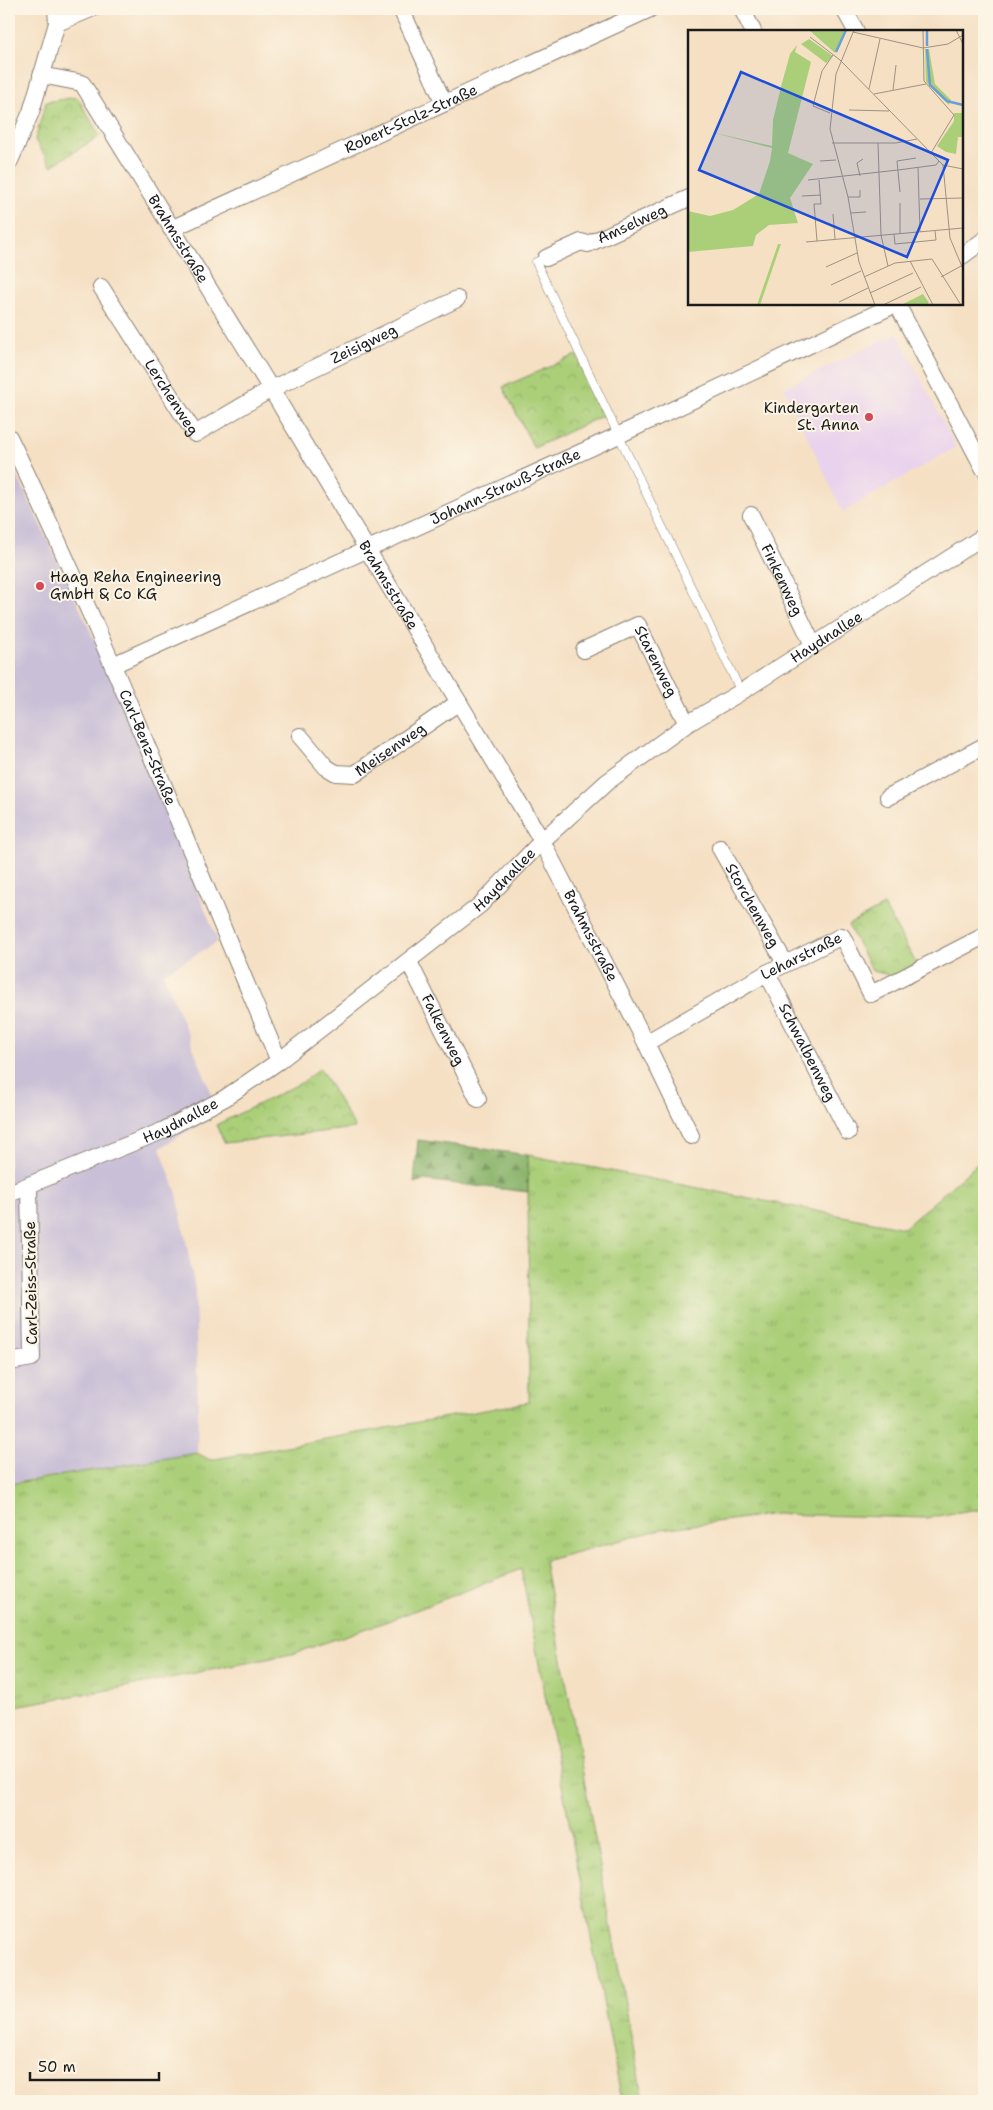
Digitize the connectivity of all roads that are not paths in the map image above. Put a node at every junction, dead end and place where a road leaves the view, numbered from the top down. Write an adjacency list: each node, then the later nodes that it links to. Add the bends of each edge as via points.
1 (91, 9): 6 (street)
2 (401, 9): 10 (street)
3 (650, 9): 10 (street, Robert-Stolz-Straße)
4 (742, 9): 7 (street)
5 (844, 9): 8 (street)
6 (56, 16): 9 (street)
7 (752, 30)
8 (855, 30)
9 (41, 75): 11 (street, via 31,112); 13 (street, Brahmsstraße, via 82,83)
10 (444, 103): 13 (street, Robert-Stolz-Straße)
11 (9, 163)
12 (688, 198): 16 (street, Amselweg, via 588,244 581,242)
13 (171, 229): 21 (street, Brahmsstraße)
14 (984, 240): 15 (street)
15 (963, 255)
16 (546, 258): 22 (lane, via 536,262)
17 (101, 288): 21 (street, Lerchenweg, via 195,434)
18 (457, 298): 21 (street, Zeisigweg)
19 (895, 305): 22 (street, Johann-Strauß-Straße)
20 (898, 305): 24 (street)
21 (270, 389): 27 (street, Brahmsstraße)
22 (619, 435): 27 (street, Johann-Strauß-Straße); 31 (lane)
23 (9, 437): 30 (street, Carl-Benz-Straße, via 43,506)
24 (984, 469)
25 (751, 515): 28 (street, Finkenweg)
26 (984, 536): 28 (street, Haydnallee)
27 (367, 549): 30 (street, Johann-Strauß-Straße); 32 (street, Brahmsstraße)
28 (813, 645): 31 (street, Haydnallee)
29 (584, 650): 33 (street, Starenweg, via 638,625)
30 (112, 665): 44 (street, Carl-Benz-Straße)
31 (741, 692): 33 (street, Haydnallee)
32 (459, 702): 34 (street, Meisenweg, via 355,774 336,774); 37 (street, Brahmsstraße)
33 (687, 724): 37 (street, Haydnallee, via 607,782)
34 (300, 736)
35 (984, 746): 36 (street)
36 (888, 797)
37 (542, 842): 40 (street, Haydnallee, via 480,906); 43 (street, Brahmsstraße)
38 (720, 848): 41 (street, Storchenweg)
39 (984, 936): 41 (street, Leharstraße, via 871,994 842,936)
40 (409, 962): 44 (street, Haydnallee); 45 (street, Falkenweg)
41 (785, 963): 42 (street, Leharstraße)
42 (766, 973): 43 (street, Leharstraße); 46 (street, Schwalbenweg)
43 (646, 1042): 47 (street, Brahmsstraße)
44 (279, 1061): 48 (street, Haydnallee, via 225,1098 162,1131)
45 (478, 1099)
46 (848, 1132)
47 (691, 1136)
48 (29, 1185): 49 (street, Haydnallee); 50 (street, Carl-Zeiss-Straße, via 32,1358)
49 (9, 1193)
50 (9, 1362)

